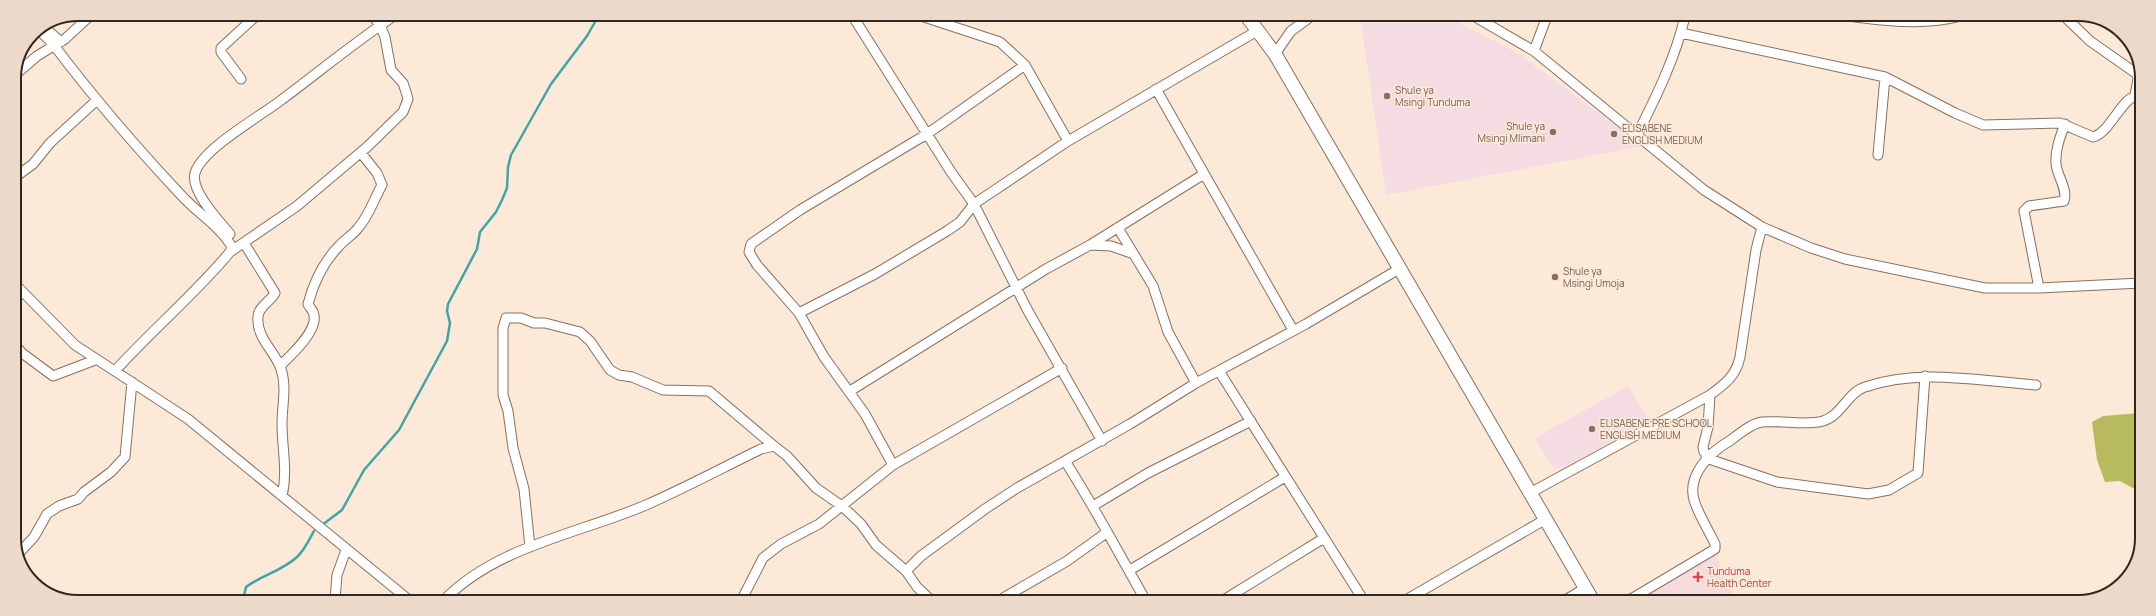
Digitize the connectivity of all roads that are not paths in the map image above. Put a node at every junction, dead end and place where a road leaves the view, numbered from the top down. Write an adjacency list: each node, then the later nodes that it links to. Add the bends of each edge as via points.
1 (84, 21): 18 (street)
2 (250, 21): 25 (street, via 221,48 221,52)
3 (377, 21): 13 (street)
4 (386, 21): 13 (street)
5 (856, 21): 30 (street)
6 (936, 21): 21 (street, via 1000,42)
7 (1250, 21): 15 (highway)
8 (1305, 21): 20 (street, via 1291,31)
9 (1481, 21): 19 (street)
10 (1545, 21): 19 (street)
11 (1684, 21): 17 (street)
12 (2069, 21): 23 (street, via 2090,41)
13 (380, 25): 33 (street, via 387,44 391,70 402,83 408,99 398,120); 42 (street, via 220,143 200,164 194,174 196,188 231,235 234,241)
14 (47, 31): 18 (street)
15 (1257, 31): 20 (highway); 26 (street)
16 (44, 33): 18 (street)
17 (1681, 33): 24 (street); 31 (street, via 1657,96)
18 (57, 43): 22 (street); 28 (street)
19 (1534, 50): 31 (street)
20 (1275, 54): 44 (highway)
21 (1025, 64): 30 (street); 32 (street)
22 (22, 70)
23 (2134, 72)
24 (1885, 77): 29 (street, via 1984,125); 34 (street)
25 (241, 79)
26 (1156, 89): 32 (street); 36 (street)
27 (2135, 98): 29 (street, via 2098,136 2087,136)
28 (97, 100): 35 (street); 42 (street, via 178,192 224,235)
29 (2065, 124): 46 (street, via 2057,146 2056,164 2061,176 2064,201 2029,206 2024,211)
30 (927, 134): 37 (street); 49 (street, via 800,210 751,244 749,252 757,265)
31 (1637, 135): 38 (street, via 1704,190)
32 (1068, 140): 37 (street)
33 (361, 153): 40 (street, via 281,218); 53 (street, via 377,172 382,185 358,229 332,254 319,272 308,304 314,313 314,320 306,339)
34 (1878, 156)
35 (21, 173)
36 (1204, 174): 39 (street); 50 (street)
37 (974, 204): 47 (street); 49 (street, via 960,222 938,237 875,274)
38 (1762, 227): 46 (street, via 1845,259 1985,288); 62 (street, via 1756,250 1752,290 1738,368 1734,376)
39 (1118, 228): 41 (street); 43 (street)
40 (244, 243): 42 (street); 53 (street, via 275,293 260,310 258,321 265,342)
41 (1090, 245): 43 (street, via 1111,246); 47 (street)
42 (231, 249): 55 (street, via 207,279 140,343)
43 (1131, 253): 59 (street, via 1153,286 1168,332)
44 (1399, 269): 50 (street); 70 (highway)
45 (2135, 283): 46 (street)
46 (2039, 288)
47 (1016, 289): 54 (street); 61 (street)
48 (21, 290): 52 (street, via 64,335)
49 (800, 313): 61 (street, via 824,357)
50 (1293, 330): 56 (street)
51 (21, 352): 52 (street, via 53,376)
52 (95, 360): 55 (street)
53 (280, 366): 71 (street, via 284,394 282,425 286,476)
54 (1062, 368): 64 (street); 68 (street)
55 (115, 371): 58 (street)
56 (1218, 371): 59 (street); 63 (street)
57 (1925, 376): 60 (street); 66 (street, via 1896,379 1863,387 1835,414 1822,421 1760,422); 66 (street, via 1918,472 1889,490 1868,494 1777,482)
58 (132, 382): 71 (street, via 188,419); 78 (street, via 125,457 78,499 47,514 34,537)
59 (1196, 383): 64 (street)
60 (2036, 386)
61 (850, 391): 68 (street)
62 (1710, 395): 66 (street, via 1708,427 1702,447); 70 (street)
63 (1250, 421): 69 (street); 73 (street, via 1148,473)
64 (1102, 441): 67 (street)
65 (774, 446): 72 (street, via 787,456 816,488); 77 (street, via 761,449 645,506); 77 (street, via 709,391 663,390 632,377 620,375 610,370 590,341 580,332 524,319 506,318 503,328 503,395 524,489)
66 (1707, 457): 95 (street, via 1698,472 1694,502 1716,546)
67 (1064, 460): 73 (street); 81 (street, via 984,509 921,556)
68 (892, 465): 72 (street)
69 (1285, 476): 76 (street); 80 (street)
70 (1530, 493): 74 (highway)
71 (282, 496): 79 (street)
72 (842, 506): 81 (street, via 861,524 876,545); 86 (street, via 818,524 770,552 757,568)
73 (1093, 506): 75 (street)
74 (1546, 519): 82 (highway); 92 (street)
75 (1106, 533): 80 (street); 88 (street, via 1067,561)
76 (1324, 538): 90 (street); 91 (street)
77 (530, 547): 85 (street, via 495,563)
78 (22, 550)
79 (346, 550): 83 (street, via 337,576); 84 (street)
80 (1130, 570): 89 (street)
81 (906, 571): 87 (street)
82 (1585, 588): 93 (street); 94 (highway)
83 (336, 595)
84 (403, 595)
85 (450, 595)
86 (745, 595)
87 (926, 595)
88 (1008, 595)
89 (1142, 595)
90 (1232, 595)
91 (1360, 595)
92 (1414, 595)
93 (1574, 595)
94 (1589, 595)
95 (1638, 595)

